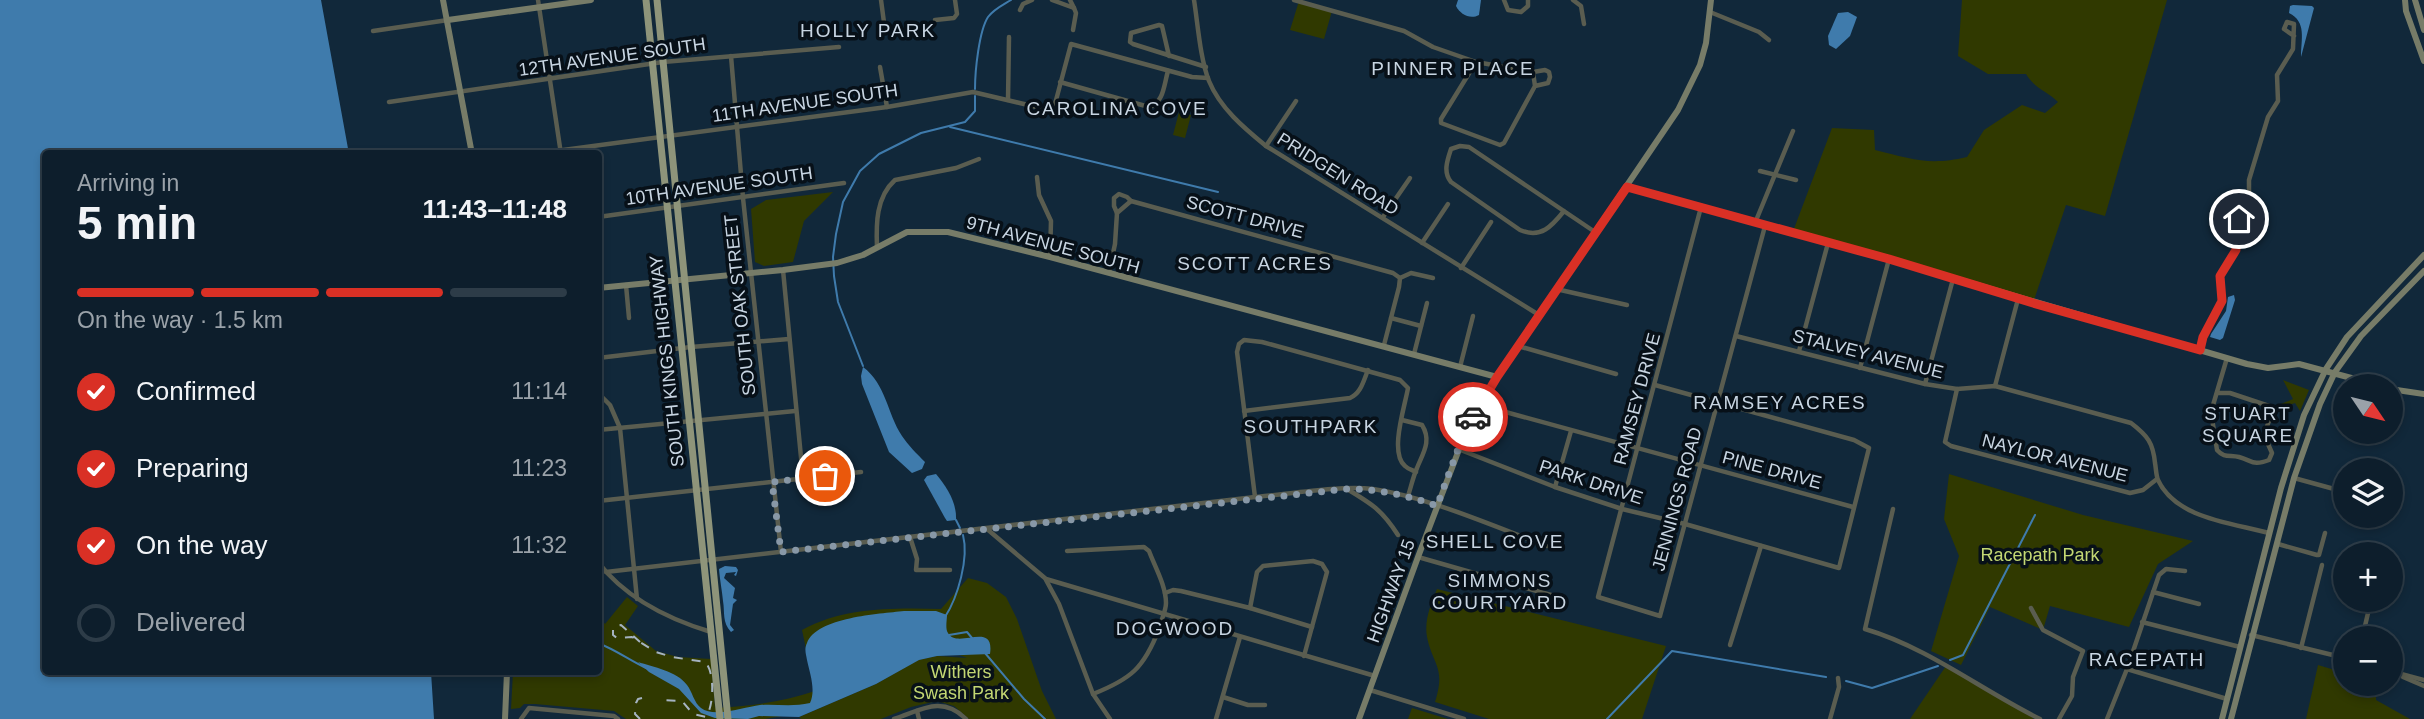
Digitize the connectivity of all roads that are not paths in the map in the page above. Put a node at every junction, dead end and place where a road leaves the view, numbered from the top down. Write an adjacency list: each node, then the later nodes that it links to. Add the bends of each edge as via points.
1 (443, 0): 22 (main road)
2 (591, 0): 18 (main road)
3 (646, 0): 38 (main road, SOUTH KINGS HIGHWAY)
4 (657, 0): 36 (main road, SOUTH KINGS HIGHWAY)
5 (881, 0): 25 (street)
6 (955, 0): 23 (street, via 957,15)
7 (1032, 0): 20 (street)
8 (1052, 0): 19 (street)
9 (1070, 0): 19 (street)
10 (1194, 0): 40 (street, PRIDGEN ROAD)
11 (1294, 0): 37 (street, via 1404,31)
12 (1504, 0): 13 (street, via 1508,10 1521,12)
13 (1528, 0)
14 (1573, 0): 24 (street, via 1581,6)
15 (1712, 0): 21 (main road, HIGHWAY 15)
16 (2405, 0): 35 (main road)
17 (2415, 0): 27 (main road)
18 (538, 4): 22 (main road); 44 (street)
19 (1074, 8): 26 (street)
20 (1020, 10)
21 (1710, 12): 31 (street); 67 (main road, HIGHWAY 15, via 1695,77)
22 (448, 20): 28 (street); 47 (main road)
23 (935, 20)
24 (1584, 24)
25 (885, 30)
26 (1073, 30)
27 (2424, 30)
28 (373, 31)
29 (2294, 36): 116 (street, via 2292,54 2277,75 2278,101 2249,180 2249,205 2235,225 2236,250 2220,276 2222,301)
30 (1009, 37): 48 (street)
31 (1769, 40)
32 (839, 47): 33 (street, 12TH AVENUE SOUTH)
33 (731, 56): 36 (street, 12TH AVENUE SOUTH); 52 (street, SOUTH OAK STREET)
34 (1169, 56): 34 (street, via 1130,42 1131,33 1162,26); 40 (street)
35 (2424, 61)
36 (663, 62): 38 (street, 12TH AVENUE SOUTH); 54 (main road, SOUTH KINGS HIGHWAY)
37 (1476, 62): 42 (street); 46 (street, via 1441,123 1500,145)
38 (653, 64): 44 (street, 12TH AVENUE SOUTH); 55 (main road, SOUTH KINGS HIGHWAY)
39 (880, 67): 51 (street)
40 (1206, 67): 43 (street, PRIDGEN ROAD)
41 (1168, 71): 43 (street); 45 (street, via 1160,100 1149,107); 45 (street, via 1071,44)
42 (1533, 72): 46 (street); 46 (street, via 1545,70 1550,77 1548,83)
43 (1208, 78): 56 (street, PRIDGEN ROAD, via 1233,116)
44 (550, 79): 47 (street, 12TH AVENUE SOUTH); 58 (street)
45 (1060, 82): 48 (street, 11TH AVENUE SOUTH, via 1051,108)
46 (1535, 86)
47 (460, 92): 50 (street, 12TH AVENUE SOUTH); 57 (main road)
48 (1008, 100): 51 (street, 11TH AVENUE SOUTH, via 973,92)
49 (1296, 101): 56 (street)
50 (389, 102)
51 (887, 107): 52 (street, 11TH AVENUE SOUTH)
52 (738, 125): 54 (street, 11TH AVENUE SOUTH); 68 (street, SOUTH OAK STREET)
53 (1793, 131): 62 (street)
54 (669, 135): 55 (street, 11TH AVENUE SOUTH); 71 (main road, SOUTH KINGS HIGHWAY)
55 (660, 136): 59 (street, 11TH AVENUE SOUTH); 73 (main road, SOUTH KINGS HIGHWAY)
56 (1266, 146): 77 (street, PRIDGEN ROAD)
57 (471, 150)
58 (560, 150)
59 (572, 150)
60 (979, 159): 84 (street, via 895,180 878,210)
61 (1760, 170): 62 (street)
62 (1775, 174): 65 (street); 79 (street)
63 (1037, 177): 86 (street, via 1039,195 1051,221)
64 (1409, 178): 77 (street)
65 (1796, 180)
66 (844, 183): 68 (street, 10TH AVENUE SOUTH)
67 (1627, 187): 72 (main road); 81 (main road, HIGHWAY 15)
68 (743, 198): 71 (street, 10TH AVENUE SOUTH); 91 (street, SOUTH OAK STREET)
69 (1131, 201): 75 (street); 75 (street, via 1119,194 1114,198); 93 (street, SCOTT DRIVE)
70 (1448, 204): 82 (street)
71 (677, 207): 73 (street, 10TH AVENUE SOUTH); 95 (main road, SOUTH KINGS HIGHWAY)
72 (1701, 207): 79 (main road); 130 (street, RAMSEY DRIVE)
73 (667, 208): 76 (street, 10TH AVENUE SOUTH); 97 (main road, SOUTH KINGS HIGHWAY)
74 (1564, 211): 74 (street, via 1548,229 1533,234 1520,230 1451,182 1446,176 1451,149 1469,147); 81 (street)
75 (1117, 214): 92 (street)
76 (602, 216)
77 (1383, 217): 82 (street, PRIDGEN ROAD)
78 (1490, 222): 88 (street)
79 (1754, 223): 80 (main road)
80 (1765, 226): 83 (main road); 109 (street, JENNINGS ROAD)
81 (1595, 232): 100 (main road, HIGHWAY 15)
82 (1422, 243): 88 (street, PRIDGEN ROAD)
83 (1828, 243): 87 (main road); 117 (street)
84 (877, 247): 86 (main road, 9TH AVENUE SOUTH, via 907,232 948,232); 89 (main road, 9TH AVENUE SOUTH, via 863,256)
85 (2424, 255): 123 (main road, via 2360,321)
86 (1050, 257): 92 (main road, 9TH AVENUE SOUTH)
87 (1889, 259): 96 (main road); 122 (street)
88 (1461, 268): 104 (street, PRIDGEN ROAD)
89 (783, 270): 91 (main road, 9TH AVENUE SOUTH); 110 (street)
90 (2424, 271): 125 (main road, via 2361,336)
91 (750, 273): 95 (main road, 9TH AVENUE SOUTH); 111 (street, SOUTH OAK STREET)
92 (1109, 273): 112 (main road, 9TH AVENUE SOUTH)
93 (1400, 278): 94 (street, via 1412,273); 107 (street)
94 (1433, 278)
95 (684, 279): 97 (main road, 9TH AVENUE SOUTH); 114 (main road, SOUTH KINGS HIGHWAY)
96 (1953, 279): 101 (main road); 129 (street)
97 (674, 281): 98 (main road, 9TH AVENUE SOUTH); 115 (main road, SOUTH KINGS HIGHWAY)
98 (626, 285): 99 (main road, 9TH AVENUE SOUTH); 106 (street)
99 (602, 288)
100 (1556, 289): 103 (street); 104 (main road, HIGHWAY 15)
101 (2018, 299): 116 (main road); 131 (street)
102 (1427, 303): 108 (street)
103 (1627, 305)
104 (1539, 315): 113 (main road, HIGHWAY 15)
105 (1473, 316): 121 (street)
106 (629, 318)
107 (1391, 318): 108 (street); 112 (street)
108 (1421, 326): 118 (street)
109 (1735, 337): 117 (street, STALVEY AVENUE); 137 (street, JENNINGS ROAD)
110 (789, 339): 111 (street); 139 (street)
111 (758, 342): 114 (street); 141 (street, SOUTH OAK STREET)
112 (1384, 345): 118 (main road, 9TH AVENUE SOUTH)
113 (1518, 346): 126 (street); 128 (main road, HIGHWAY 15)
114 (691, 347): 115 (street); 142 (main road, SOUTH KINGS HIGHWAY)
115 (682, 348): 119 (street); 142 (main road, SOUTH KINGS HIGHWAY)
116 (2200, 350): 120 (main road)
117 (1799, 351): 122 (street, STALVEY AVENUE)
118 (1414, 354): 121 (main road, 9TH AVENUE SOUTH)
119 (602, 358)
120 (2227, 358): 123 (main road, via 2267,368 2299,364); 134 (street)
121 (1460, 367): 128 (main road, 9TH AVENUE SOUTH)
122 (1860, 368): 129 (street, STALVEY AVENUE)
123 (2326, 369): 125 (main road); 147 (main road)
124 (1368, 370): 140 (street, via 1361,388 1350,398); 140 (street, via 1244,340 1237,352); 143 (street, via 1406,385)
125 (2335, 372): 127 (main road); 150 (main road)
126 (1616, 374)
127 (2342, 374)
128 (1497, 377): 138 (main road, HIGHWAY 15)
129 (1925, 384): 132 (street, STALVEY AVENUE)
130 (1655, 385): 137 (street); 149 (street, RAMSEY DRIVE)
131 (1995, 386): 132 (street, STALVEY AVENUE); 156 (street, STALVEY AVENUE, via 2131,423 2153,445)
132 (1957, 389): 156 (street, NAYLOR AVENUE, via 1945,442 1951,446 2130,493)
133 (2403, 390): 135 (main road)
134 (2218, 393): 134 (street, via 2211,421 2220,454 2252,463 2269,460 2272,453 2264,435 2271,415 2269,406)
135 (2424, 394)
136 (602, 397): 144 (street)
137 (1718, 403): 151 (street, JENNINGS ROAD); 167 (street, via 1869,448)
138 (1480, 405): 146 (street, PINE DRIVE); 148 (main road, HIGHWAY 15)
139 (795, 411): 141 (street); 154 (street)
140 (1244, 411): 163 (street)
141 (765, 414): 142 (street); 157 (street, SOUTH OAK STREET)
142 (693, 420): 144 (street); 161 (main road, SOUTH KINGS HIGHWAY)
143 (1402, 420): 152 (street, via 1400,455 1405,466); 152 (street, via 1422,425 1427,438)
144 (620, 428): 145 (street); 164 (street)
145 (602, 430)
146 (1571, 431): 149 (street, PINE DRIVE); 158 (street)
147 (2293, 443): 150 (main road); 172 (main road)
148 (1458, 449): 158 (street, PARK DRIVE); 166 (main road, HIGHWAY 15)
149 (1638, 449): 151 (street, PINE DRIVE); 168 (street, RAMSEY DRIVE)
150 (2303, 449): 155 (main road)
151 (1701, 465): 167 (street, PINE DRIVE); 170 (street, JENNINGS ROAD)
152 (1416, 471): 162 (street)
153 (861, 472): 154 (street)
154 (803, 478): 157 (street)
155 (2294, 478): 160 (street); 176 (main road)
156 (2157, 479): 172 (street, via 2192,512)
157 (772, 482): 161 (street); 180 (street, SOUTH OAK STREET)
158 (1555, 487): 168 (street, PARK DRIVE)
159 (1346, 489): 162 (street); 163 (street); 174 (street, via 1380,511)
160 (2333, 489)
161 (701, 491): 164 (street); 182 (main road, SOUTH KINGS HIGHWAY)
162 (1408, 496): 166 (street)
163 (1255, 498): 171 (street)
164 (627, 499): 165 (street); 185 (street)
165 (602, 501)
166 (1437, 506): 177 (street); 181 (main road, HIGHWAY 15)
167 (1853, 506): 178 (street, PARK DRIVE, via 1839,568)
168 (1622, 509): 170 (street, PARK DRIVE); 198 (street, RAMSEY DRIVE, via 1598,597)
169 (1893, 509): 238 (street, via 1866,629 1930,655)
170 (1685, 524): 178 (street, PARK DRIVE); 198 (street, JENNINGS ROAD)
171 (986, 528): 175 (street); 189 (street)
172 (2269, 533): 202 (main road)
173 (2325, 533): 176 (street, via 2319,555)
174 (1398, 535)
175 (910, 537): 180 (street); 186 (street, via 916,570)
176 (2278, 544): 203 (main road)
177 (1547, 546)
178 (1761, 546): 205 (street)
179 (1067, 551): 191 (street, via 1144,547)
180 (781, 552): 182 (street)
181 (1418, 557): 192 (street); 213 (main road, HIGHWAY 15)
182 (708, 560): 185 (street); 201 (main road, SOUTH KINGS HIGHWAY); 222 (main road, SOUTH KINGS HIGHWAY)
183 (2322, 565): 207 (street)
184 (602, 567): 188 (street)
185 (635, 569): 188 (street); 193 (street)
186 (950, 570)
187 (2185, 571): 190 (street, via 2164,570)
188 (606, 572): 193 (street)
189 (1046, 579): 197 (street); 219 (street)
190 (2153, 592): 194 (street); 199 (street)
191 (1165, 593): 195 (street, via 1181,591); 197 (street)
192 (1550, 595)
193 (637, 599): 201 (street, via 657,612)
194 (2199, 604)
195 (1251, 608): 200 (street); 200 (street, via 1257,572 1263,566 1318,561 1327,572)
196 (2031, 608): 239 (street, via 2043,630 2084,651)
197 (1164, 613): 204 (street); 219 (street, via 1141,666)
198 (1660, 616)
199 (2142, 622): 206 (street); 210 (street)
200 (1312, 627): 209 (street)
201 (712, 632): 222 (main road, SOUTH KINGS HIGHWAY)
202 (2244, 632): 203 (street); 206 (main road)
203 (2254, 636): 207 (street); 242 (main road)
204 (1240, 637): 209 (street); 220 (street)
205 (1730, 645)
206 (2240, 648): 221 (main road)
207 (2301, 648): 208 (street)
208 (2333, 655)
209 (1304, 656): 213 (street)
210 (2127, 669): 221 (street); 240 (street)
211 (507, 675): 225 (main road)
212 (2403, 675): 216 (street)
213 (1375, 676): 218 (main road, HIGHWAY 15)
214 (2403, 677): 217 (street)
215 (1838, 678): 237 (street)
216 (2424, 680)
217 (2424, 686)
218 (1370, 690): 235 (main road, HIGHWAY 15); 236 (street)
219 (1093, 694): 233 (street)
220 (1223, 697): 223 (street); 234 (street)
221 (2227, 699): 241 (main road)
222 (722, 702): 228 (main road, SOUTH KINGS HIGHWAY); 229 (main road, SOUTH KINGS HIGHWAY)
223 (1265, 705)
224 (917, 711): 230 (street); 231 (street); 232 (street, via 945,705)
225 (505, 719)
226 (521, 719): 227 (street, via 528,708)
227 (618, 719)
228 (720, 719)
229 (728, 719)
230 (894, 719)
231 (919, 719)
232 (966, 719)
233 (1110, 719)
234 (1216, 719)
235 (1359, 719)
236 (1464, 719)
237 (1830, 719)
238 (2040, 719)
239 (2059, 719)
240 (2107, 719)
241 (2221, 719)
242 (2231, 719)

